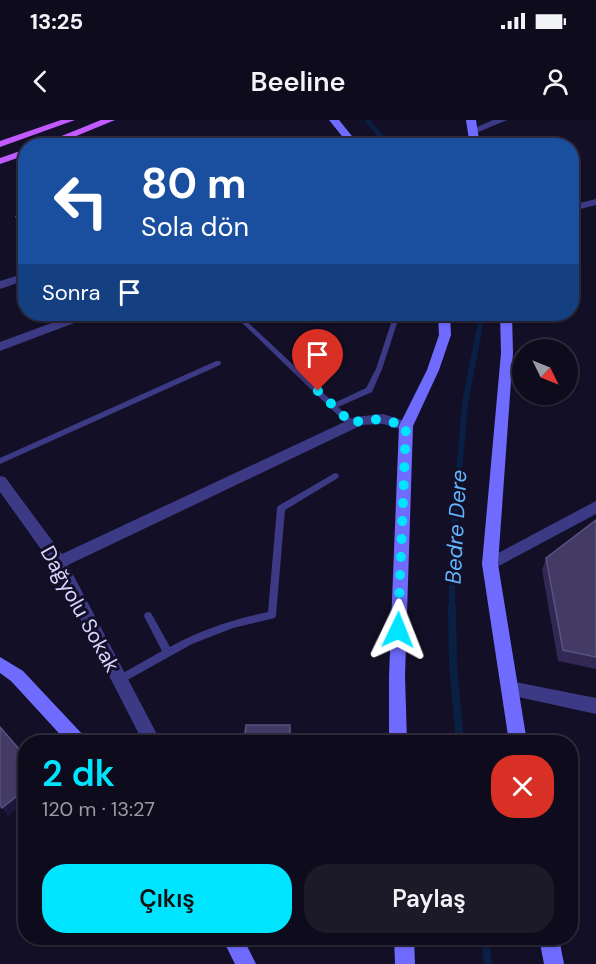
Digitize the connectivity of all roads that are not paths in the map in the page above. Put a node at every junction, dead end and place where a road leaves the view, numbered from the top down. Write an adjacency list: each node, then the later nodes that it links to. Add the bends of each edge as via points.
1 (70, 120): 10 (main road)
2 (111, 120): 7 (main road)
3 (334, 120): 8 (main road)
4 (471, 120): 6 (main road)
5 (502, 120): 6 (street)
6 (473, 131): 9 (main road)
7 (63, 138)
8 (349, 138)
9 (474, 138)
10 (0, 144)
11 (18, 155): 12 (main road)
12 (0, 161)
13 (596, 202): 14 (street)
14 (579, 206)
15 (18, 279): 16 (street)
16 (0, 285)
17 (68, 321): 22 (street)
18 (243, 321): 24 (lane)
19 (395, 321): 24 (lane, via 369,390)
20 (444, 321): 26 (main road, via 445,335 433,370)
21 (506, 321): 32 (main road)
22 (0, 347)
23 (218, 363): 27 (lane)
24 (334, 406): 25 (lane)
25 (352, 424): 26 (street, via 383,419); 31 (street)
26 (406, 426): 41 (main road, via 397,675)
27 (0, 461)
28 (335, 476): 34 (lane, via 281,508 272,615 232,624)
29 (0, 481): 31 (street, Dağyolu Sokak)
30 (596, 507): 32 (street)
31 (59, 562): 36 (street, Dağyolu Sokak)
32 (490, 564): 37 (main road)
33 (148, 616): 34 (lane)
34 (168, 653): 36 (lane)
35 (0, 664): 39 (main road, via 17,676)
36 (119, 680): 40 (street, Dağyolu Sokak)
37 (510, 688): 38 (street); 42 (main road)
38 (596, 705)
39 (72, 735)
40 (148, 735)
41 (399, 735)
42 (517, 735)
43 (236, 945): 46 (main road)
44 (404, 945): 47 (main road)
45 (550, 945): 48 (main road)
46 (246, 964)
47 (405, 964)
48 (554, 964)

